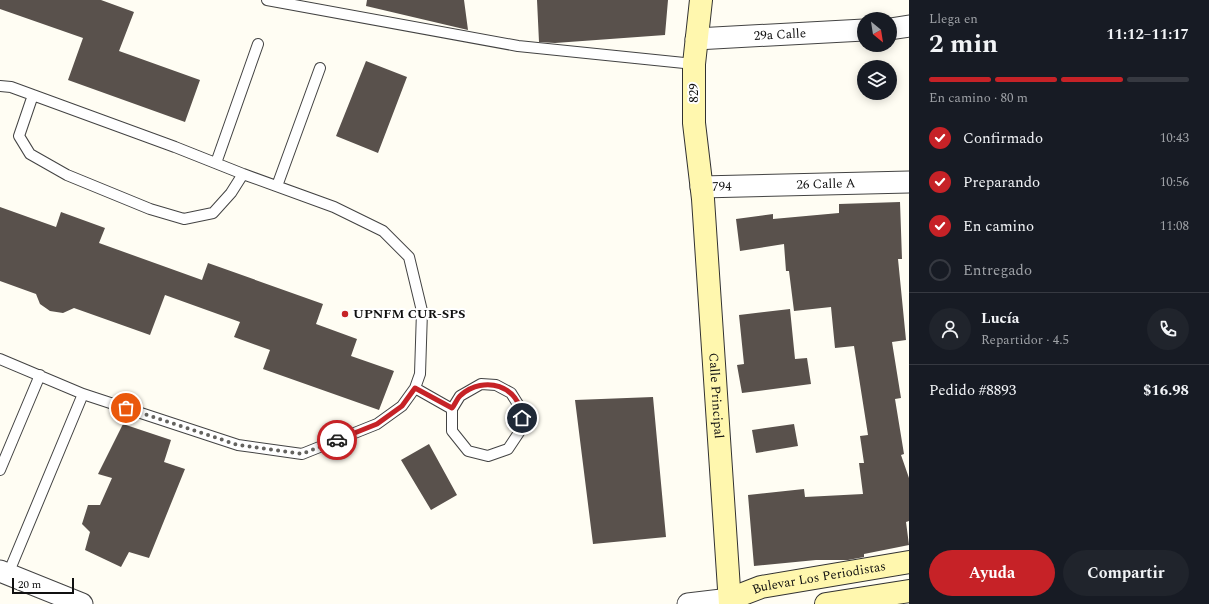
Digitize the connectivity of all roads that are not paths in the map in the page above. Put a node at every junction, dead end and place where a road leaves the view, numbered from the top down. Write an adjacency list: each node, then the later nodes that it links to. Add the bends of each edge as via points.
1 (267, 0): 8 (lane, via 518,46)
2 (701, 0): 6 (street, 829)
3 (909, 26): 4 (street)
4 (897, 28)
5 (857, 30): 6 (street, 29a Calle)
6 (696, 39): 8 (street, 829)
7 (258, 44): 12 (lane)
8 (694, 64): 17 (street, 829, via 694,123)
9 (320, 68): 15 (lane)
10 (0, 86): 11 (lane)
11 (33, 95): 12 (lane); 13 (lane, via 19,136 30,154 67,175 150,209 184,219 213,213 231,193)
12 (216, 163): 13 (lane)
13 (243, 174): 15 (lane)
14 (909, 182): 16 (street, 26 Calle A)
15 (277, 186): 20 (lane, via 334,207 383,231 409,257 422,311 420,374)
16 (743, 186): 17 (street, 794)
17 (701, 187): 27 (street, Calle Principal)
18 (0, 359): 19 (lane)
19 (40, 375): 21 (lane); 23 (lane)
20 (415, 388): 21 (lane, via 402,406 377,424 302,454 238,445); 22 (lane)
21 (84, 394): 25 (lane)
22 (452, 408): 22 (lane, via 452,431 468,451 488,456 508,449 522,428 522,409 511,393 496,385 481,384 460,396)
23 (0, 470)
24 (909, 562): 27 (street, Bulevar Los Periodistas, via 760,587)
25 (4, 573): 28 (street)
26 (909, 591): 30 (street, Bulevar Los Periodistas)
27 (734, 602): 29 (street, Bulevar Los Periodistas)
28 (82, 604)
29 (688, 604)
30 (826, 604)

